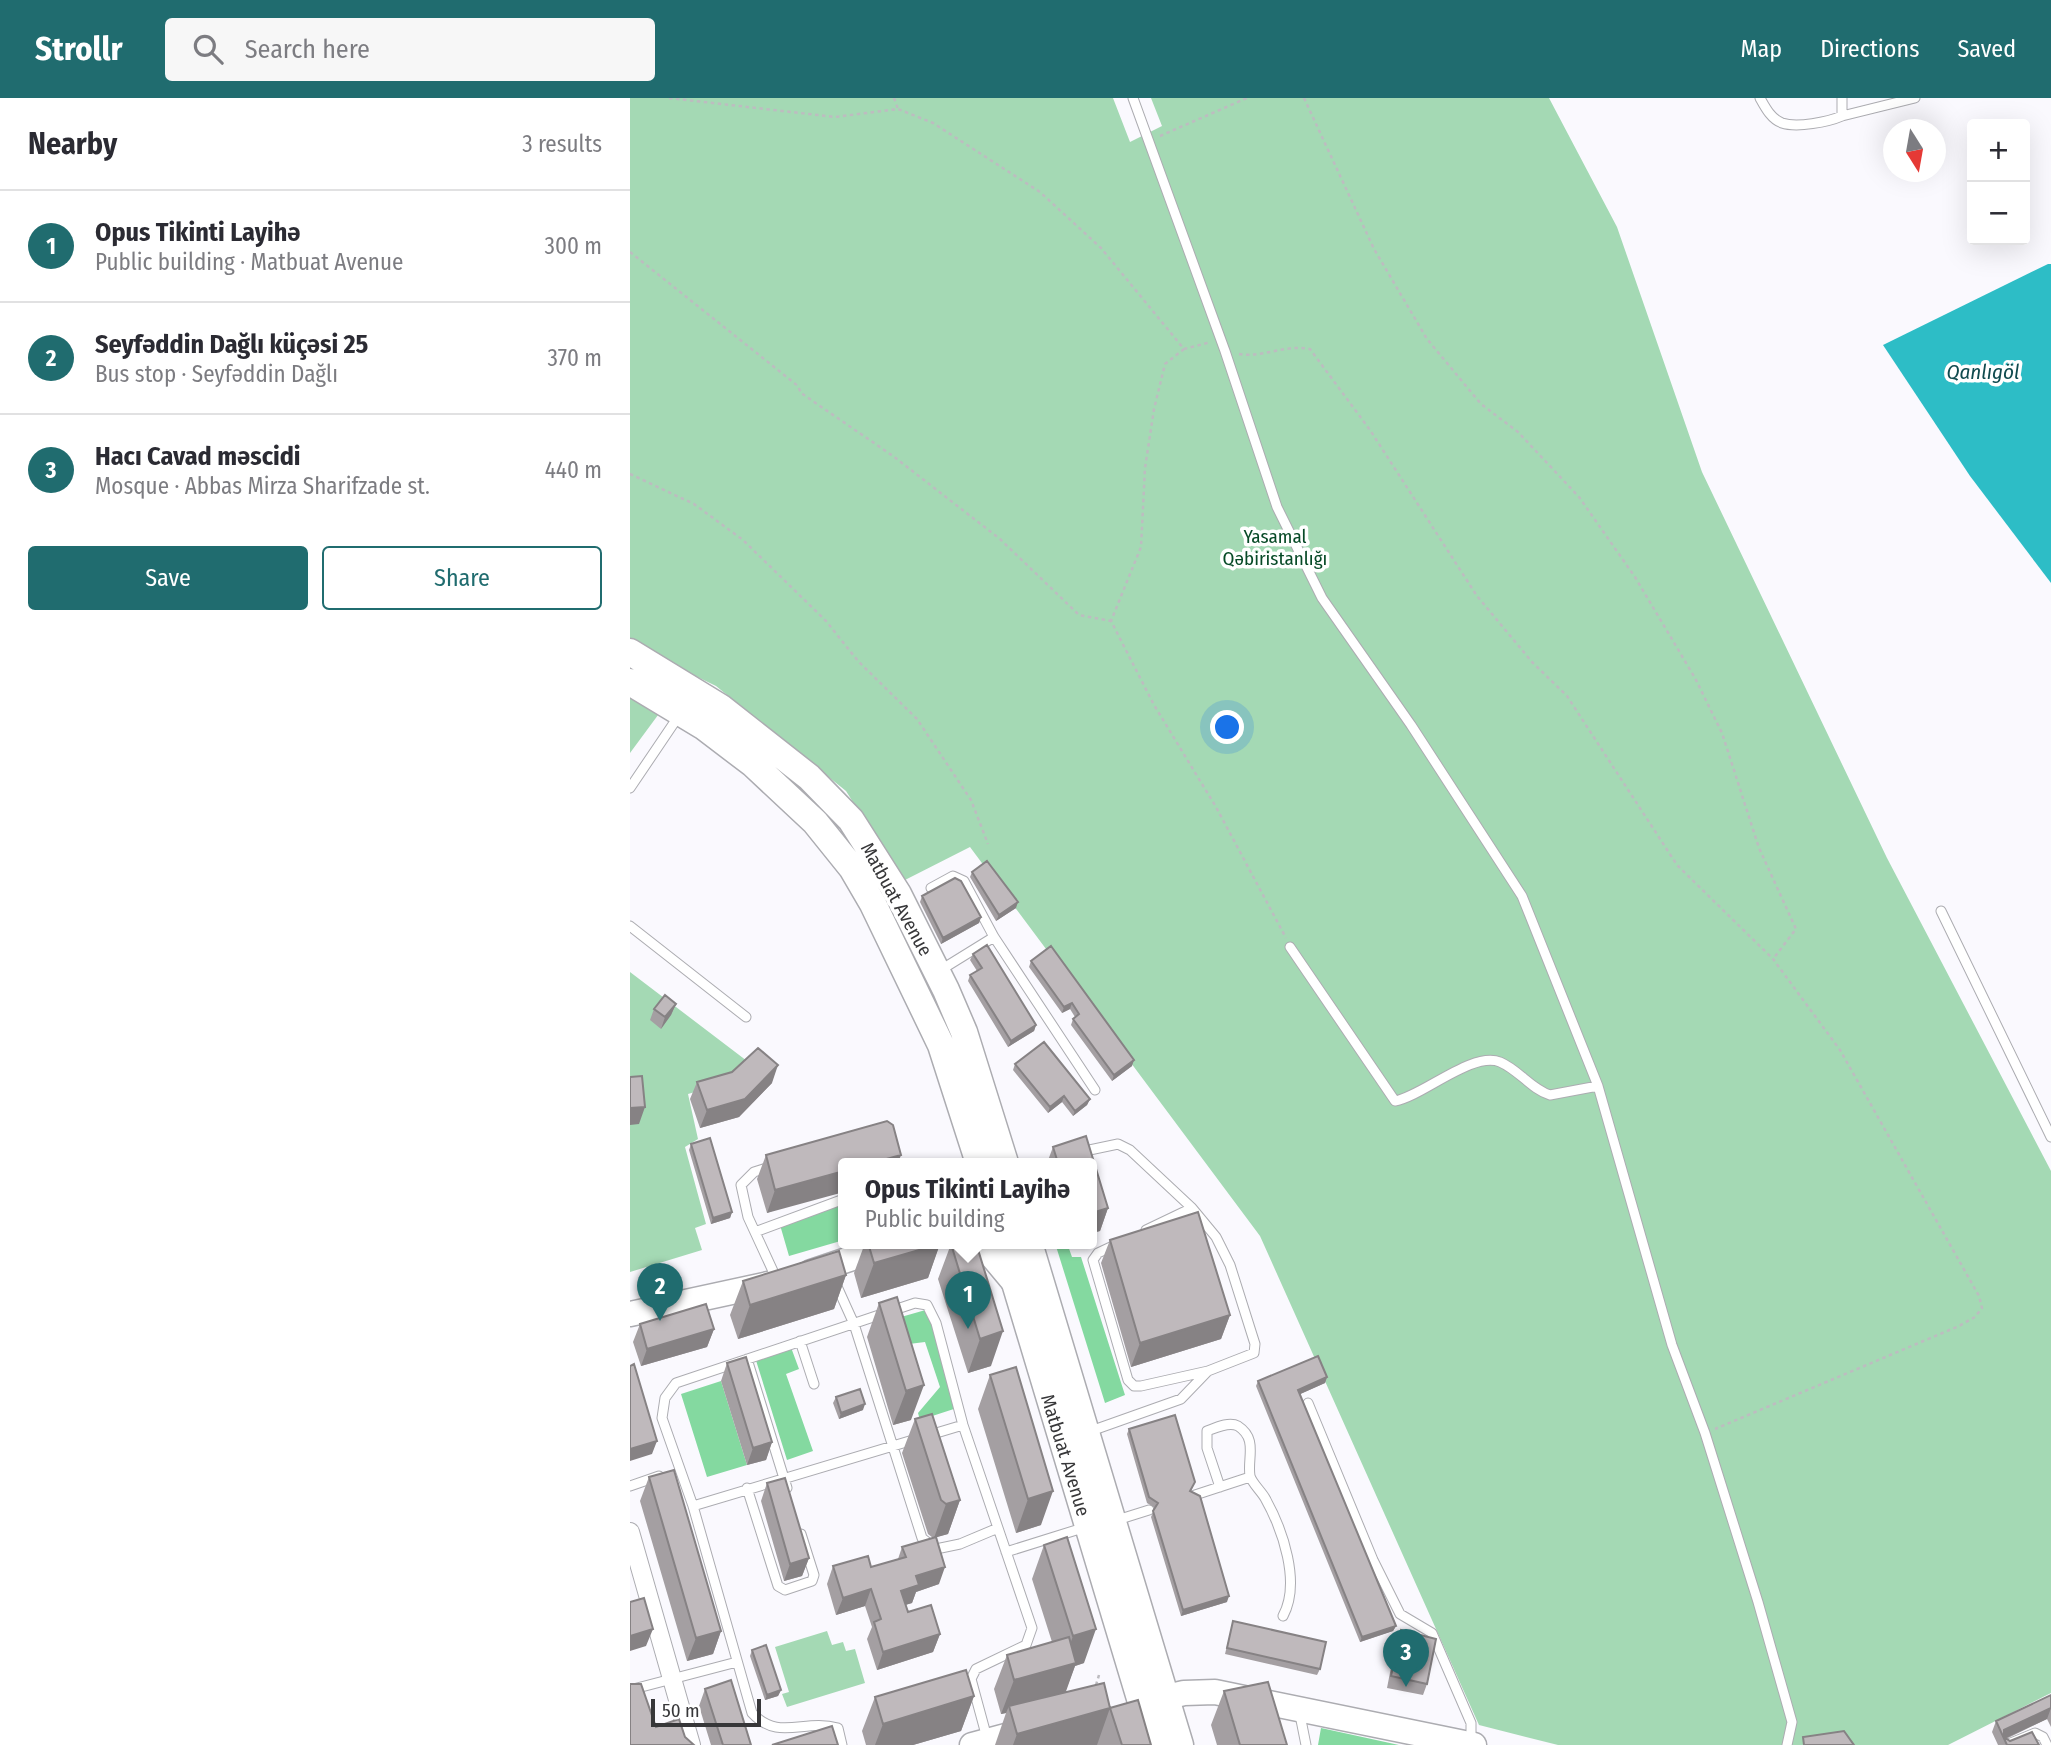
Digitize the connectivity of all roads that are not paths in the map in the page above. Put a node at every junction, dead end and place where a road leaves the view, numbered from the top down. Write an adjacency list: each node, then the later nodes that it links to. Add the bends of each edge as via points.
1 (1133, 98): 17 (lane, via 1277,507 1322,598 1411,724 1522,896)
2 (1760, 98): 5 (lane, via 1782,123)
3 (1842, 98): 5 (lane)
4 (1915, 98): 5 (lane)
5 (1842, 116)
6 (630, 652): 15 (main road, Matbuat Avenue, via 720,707 832,800 873,851)
7 (630, 682): 8 (main road, Matbuat Avenue)
8 (681, 711): 9 (lane); 21 (main road, Matbuat Avenue, via 791,798 852,868 941,1045)
9 (630, 788)
10 (931, 888): 13 (lane, via 960,877)
11 (1941, 911): 19 (lane)
12 (630, 926): 16 (lane)
13 (994, 937): 15 (lane); 18 (lane)
14 (1290, 947): 17 (lane, via 1395,1101 1455,1072 1492,1061 1503,1063 1550,1095)
15 (937, 972): 22 (main road, Matbuat Avenue, via 964,1032)
16 (746, 1017)
17 (1598, 1086): 76 (lane, via 1672,1345 1705,1433 1792,1722)
18 (1095, 1090)
19 (2051, 1136)
20 (1069, 1155): 25 (lane, via 1118,1144)
21 (977, 1158)
22 (1003, 1158)
23 (779, 1164): 26 (lane, via 754,1172 741,1185)
24 (838, 1201): 26 (lane)
25 (1192, 1208): 27 (lane); 40 (lane, via 1225,1251 1255,1344 1254,1353 1247,1358)
26 (755, 1232): 34 (lane)
27 (1133, 1236)
28 (1121, 1242): 40 (lane, via 1098,1252 1093,1260 1128,1380 1141,1386)
29 (880, 1249): 33 (main road)
30 (986, 1249): 35 (main road)
31 (1005, 1249): 35 (main road, Matbuat Avenue)
32 (1031, 1249): 44 (main road, Matbuat Avenue)
33 (828, 1267): 34 (main road); 37 (lane)
34 (778, 1282): 36 (main road)
35 (1016, 1286): 58 (main road, Matbuat Avenue)
36 (630, 1314)
37 (854, 1324): 38 (lane); 43 (lane, via 915,1303 927,1305); 46 (lane)
38 (800, 1341): 39 (lane); 41 (lane)
39 (747, 1359): 48 (lane, via 676,1383 665,1398 663,1418); 50 (lane)
40 (1208, 1371): 44 (lane, via 1181,1399)
41 (814, 1384)
42 (1308, 1403): 75 (lane, via 1400,1614 1432,1633 1471,1723)
43 (963, 1424): 45 (lane); 60 (lane)
44 (1086, 1432): 58 (main road, Matbuat Avenue)
45 (923, 1436): 46 (lane); 47 (lane)
46 (891, 1445): 50 (lane); 60 (lane, via 928,1545 936,1549 960,1544)
47 (927, 1449)
48 (680, 1468): 51 (lane); 56 (lane)
49 (1250, 1477): 52 (lane); 52 (lane, via 1249,1439 1238,1426 1219,1426 1207,1432 1205,1440); 63 (lane, via 1273,1516 1287,1560 1292,1590)
50 (784, 1479): 53 (lane); 55 (lane)
51 (630, 1486)
52 (1220, 1487): 54 (lane)
53 (747, 1488): 56 (lane); 59 (lane, via 778,1586 785,1590 812,1581 814,1575)
54 (1195, 1495)
55 (792, 1503)
56 (693, 1506): 64 (lane)
57 (1149, 1510): 58 (lane)
58 (1101, 1524): 62 (lane); 67 (main road, Matbuat Avenue, via 1129,1666); 67 (main road, Matbuat Avenue, via 1155,1659)
59 (799, 1527)
60 (998, 1528): 62 (lane)
61 (630, 1532): 65 (street)
62 (1006, 1552): 71 (lane, via 1032,1628 1026,1645 976,1669 971,1679)
63 (1283, 1616)
64 (737, 1662): 65 (lane); 73 (lane, via 752,1713 763,1724 774,1729 828,1725 838,1728)
65 (672, 1678): 66 (lane); 72 (street)
66 (630, 1690)
67 (1152, 1700): 68 (main road, via 1215,1692); 70 (main road)
68 (1299, 1708): 74 (lane); 75 (main road)
69 (1054, 1724): 71 (main road)
70 (1164, 1736)
71 (980, 1743)
72 (691, 1745)
73 (842, 1745)
74 (1306, 1745)
75 (1472, 1745)
76 (1787, 1745)
77 (2006, 1745): 78 (lane, via 2035,1733)
78 (2047, 1745)

